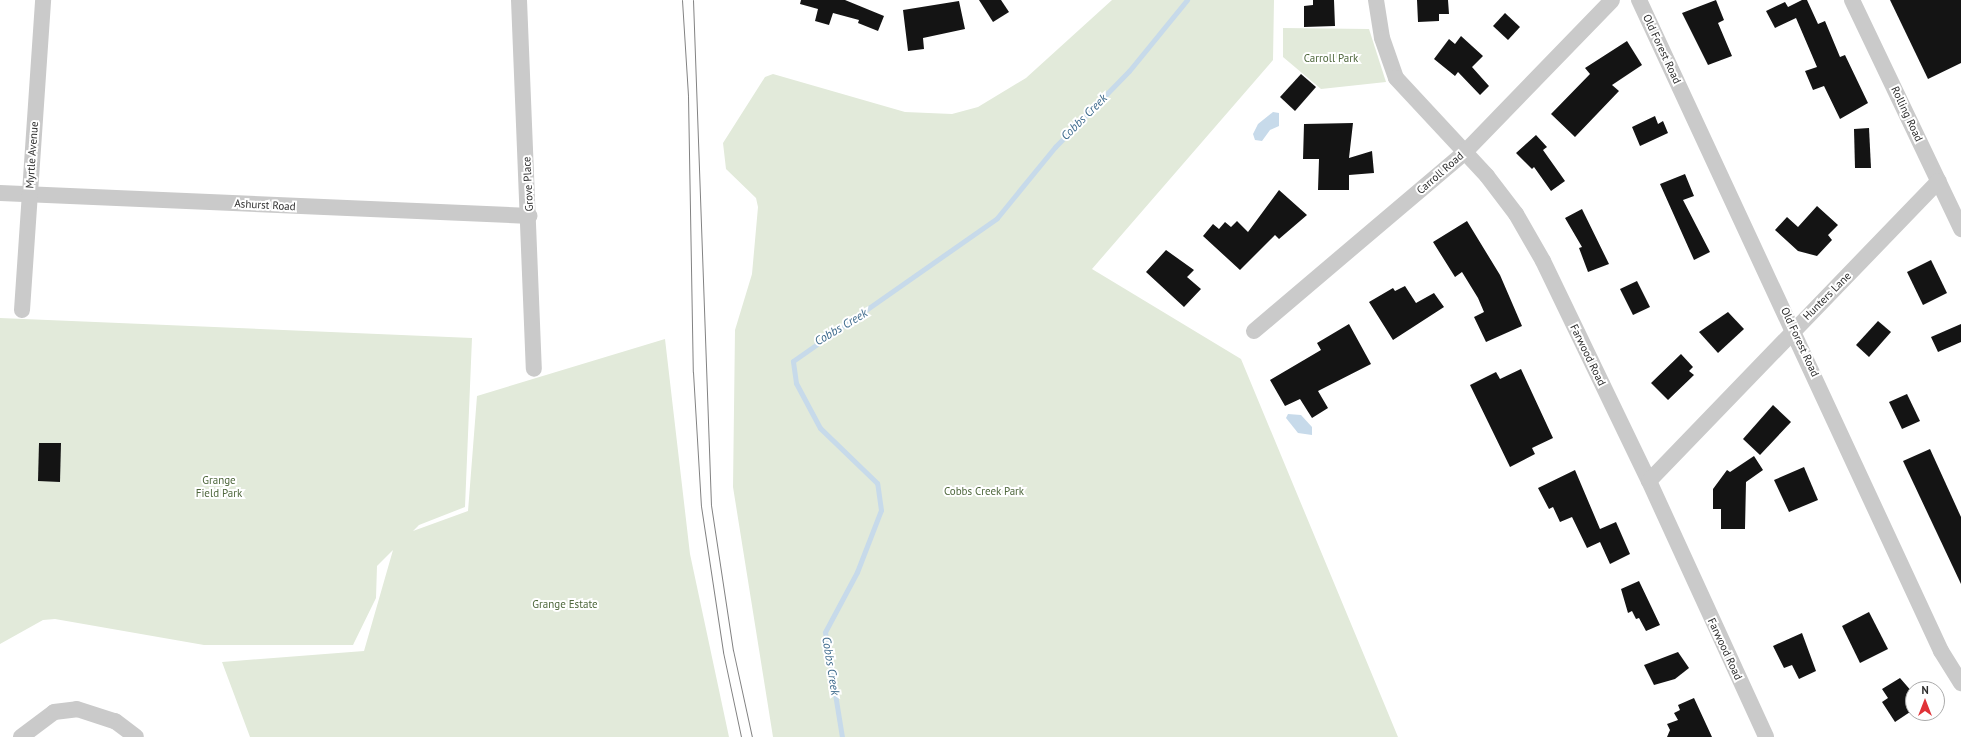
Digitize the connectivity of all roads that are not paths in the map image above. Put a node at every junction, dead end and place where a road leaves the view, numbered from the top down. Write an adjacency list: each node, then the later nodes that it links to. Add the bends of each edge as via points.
1 (42, 0): 10 (street, Myrtle Avenue)
2 (519, 0): 11 (street, Grove Place)
3 (1376, 0): 7 (street, Farwood Road, via 1382,38 1396,78)
4 (1612, 0): 7 (street, Carroll Road)
5 (1639, 0): 14 (street, Old Forest Road)
6 (1852, 0): 8 (street, Rolling Road)
7 (1464, 154): 15 (street, Carroll Road); 17 (street, Farwood Road, via 1516,214 1543,261)
8 (1939, 181): 12 (street, Rolling Road); 14 (street, Hunters Lane)
9 (0, 193): 10 (street, Ashurst Road)
10 (29, 194): 11 (street, Ashurst Road); 13 (street, Myrtle Avenue)
11 (530, 216): 16 (street, Grove Place)
12 (1961, 229)
13 (22, 310)
14 (1794, 329): 17 (street, Hunters Lane); 18 (street, Old Forest Road, via 1941,651)
15 (1254, 331)
16 (534, 369)
17 (1650, 481): 21 (street, Farwood Road)
18 (1961, 683)
19 (21, 737): 20 (street, via 54,712 77,708 115,721)
20 (136, 737)
21 (1766, 737)

